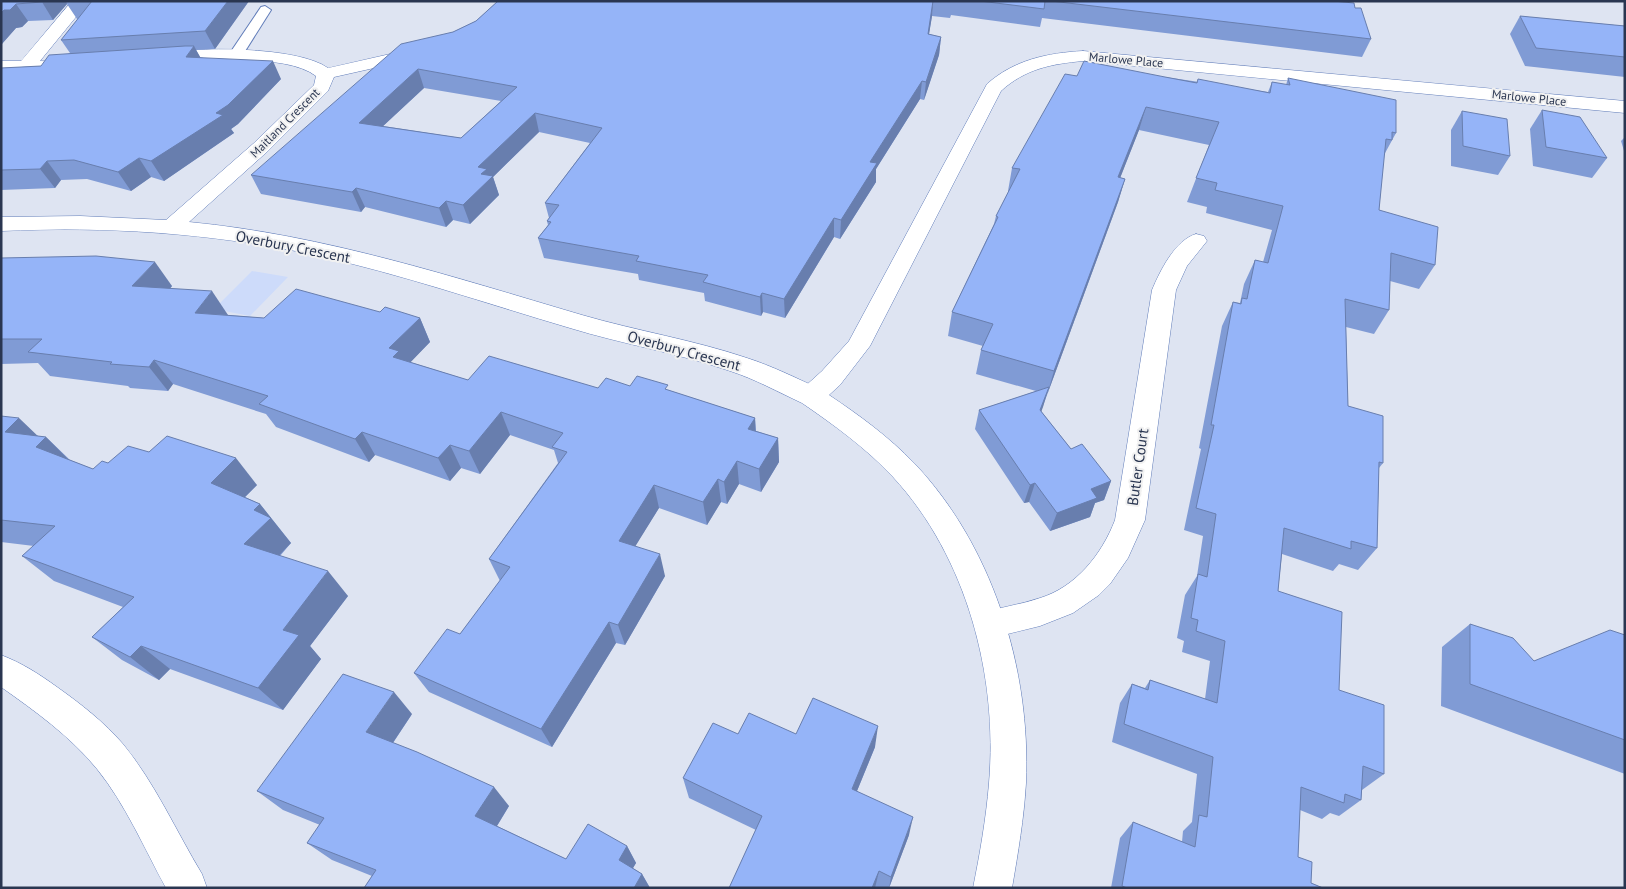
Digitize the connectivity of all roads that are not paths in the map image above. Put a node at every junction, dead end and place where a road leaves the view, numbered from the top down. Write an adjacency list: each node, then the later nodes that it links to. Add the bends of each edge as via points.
1 (82, 1): 8 (street)
2 (265, 10): 4 (lane)
3 (428, 50): 9 (street)
4 (235, 56): 5 (street, Maitland Crescent); 9 (street, Maitland Crescent, via 298,60 315,65)
5 (149, 60)
6 (70, 65): 8 (street)
7 (1, 66): 8 (street)
8 (25, 67)
9 (325, 74): 12 (street, Maitland Crescent, via 322,87 296,113)
10 (1625, 107): 14 (street, Marlowe Place, via 1108,58 1065,57 1032,63 1003,78 993,88 858,346)
11 (1, 224): 12 (street, Overbury Crescent, via 92,222)
12 (172, 226): 14 (street, Overbury Crescent, via 282,242 386,266 629,337 694,351 739,365)
13 (1196, 241): 15 (street, Butler Court, via 1170,272 1164,290 1130,520 1124,540 1110,563 1072,597 1047,610)
14 (811, 396): 15 (street, Overbury Crescent, via 864,433 915,482 938,513 975,579)
15 (991, 624): 18 (street, Overbury Crescent, via 1004,682 1010,767 1006,819)
16 (1, 670): 17 (street, via 65,712 109,756 141,802)
17 (188, 888)
18 (992, 888)

